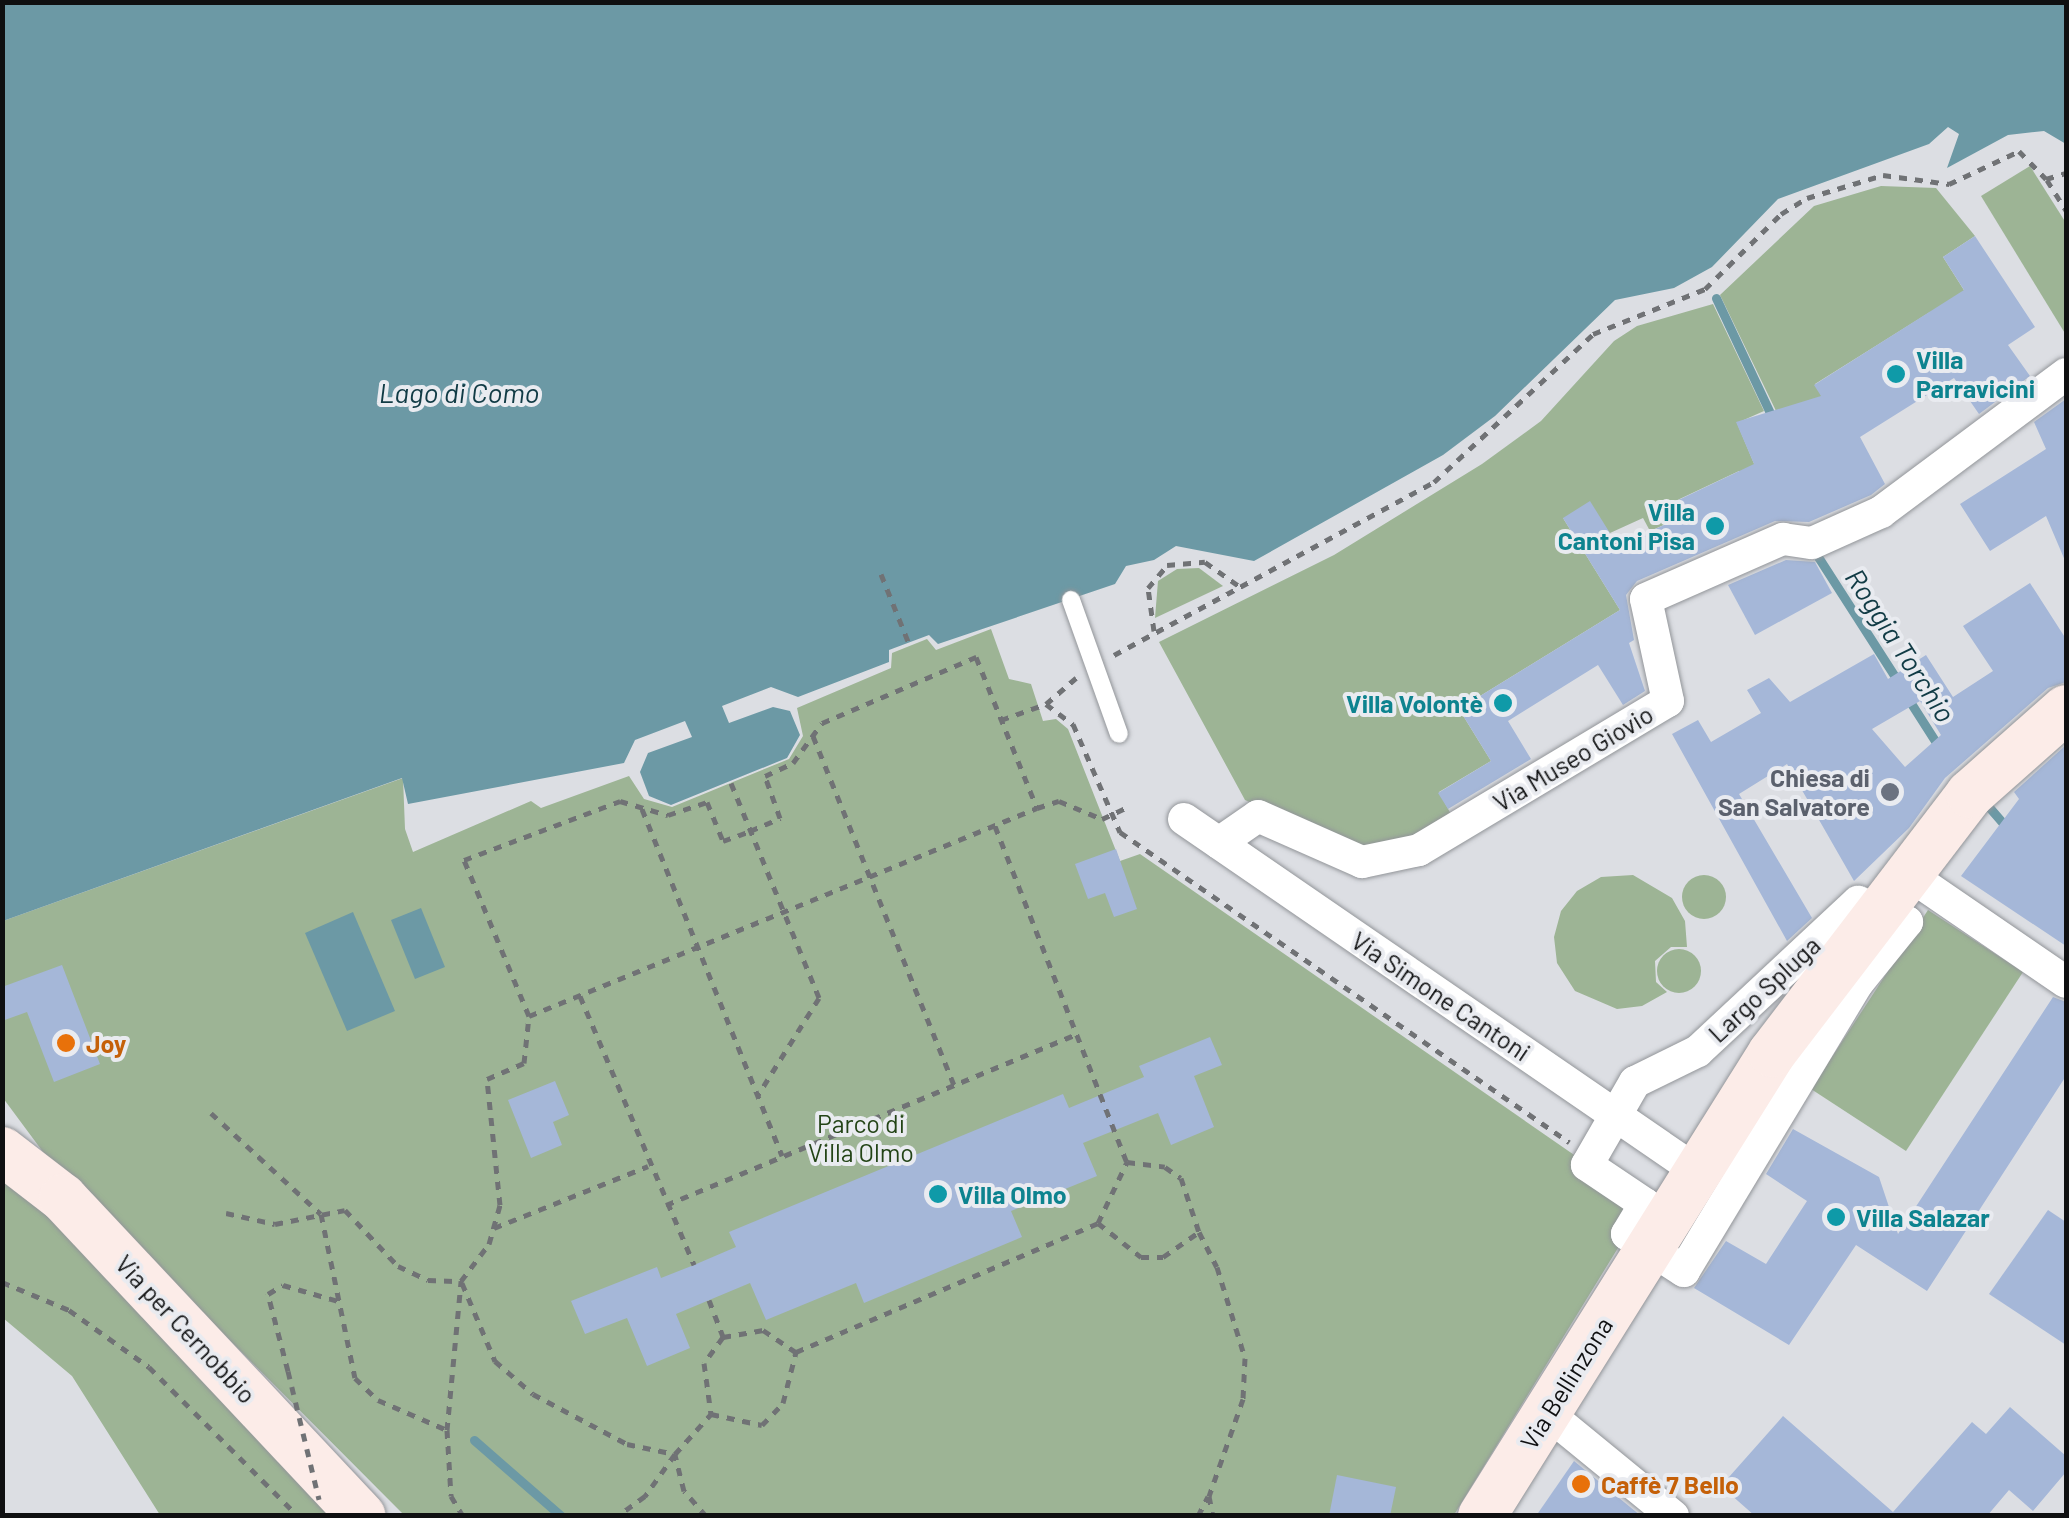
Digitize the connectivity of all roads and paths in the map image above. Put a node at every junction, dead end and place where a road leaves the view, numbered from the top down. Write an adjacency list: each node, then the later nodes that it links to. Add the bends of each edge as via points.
1 (2066, 174): 2 (path)
2 (2046, 179): 3 (path); 6 (path, via 2019,150 1949,184 1883,175 1807,198 1780,214 1696,295 1593,334 1434,482)
3 (2066, 211)
4 (2066, 374): 23 (street, Via Museo Giovio, via 1880,512 1812,543 1782,540 1646,599 1668,702 1419,850 1362,862 1258,816)
5 (881, 574): 9 (path)
6 (1240, 586): 8 (path); 8 (path, via 1205,562 1167,566 1148,588)
7 (1071, 600): 13 (lane)
8 (1154, 631): 10 (path)
9 (910, 646)
10 (1136, 647)
11 (2066, 709): 24 (main road, via 1970,794)
12 (1001, 720): 14 (path, via 976,657 822,723); 16 (path); 19 (path, via 1046,704 1072,724)
13 (1119, 734)
14 (813, 736): 22 (path, via 792,763 764,776 780,818); 25 (path)
15 (731, 783): 22 (path)
16 (1038, 808): 19 (path, via 1058,801 1102,819); 21 (path)
17 (1126, 808): 19 (path)
18 (642, 809): 22 (path, via 668,815 707,802 724,841); 28 (path); 31 (path, via 620,801 464,860)
19 (1112, 815): 39 (path, via 1120,832)
20 (1184, 819): 23 (street, Via Simone Cantoni)
21 (995, 826): 25 (path); 32 (path)
22 (750, 831): 27 (path)
23 (1219, 844): 36 (street, Via Simone Cantoni)
24 (1908, 874): 26 (main road); 29 (street)
25 (869, 878): 27 (path); 33 (path)
26 (1878, 910): 36 (street, Largo Spluga, via 1858,902 1698,1051 1634,1082); 42 (main road, Largo Spluga, via 1772,1053); 49 (street, via 1907,922 1857,984 1684,1271)
27 (785, 912): 28 (path); 34 (path, via 819,998)
28 (698, 948): 30 (path); 34 (path)
29 (2066, 982)
30 (580, 996): 31 (path); 41 (path)
31 (529, 1016): 47 (path, via 524,1063 487,1078 500,1205)
32 (1076, 1034): 33 (path); 40 (path)
33 (954, 1085): 38 (path)
34 (758, 1095): 38 (path)
35 (211, 1114): 45 (path)
36 (1616, 1116): 39 (street, Largo Spluga); 42 (street, Via Simone Cantoni)
37 (2, 1151): 62 (main road, Via per Cernobbio, via 63,1198)
38 (782, 1156): 43 (path)
39 (1592, 1157): 49 (street, via 1587,1165 1645,1204 1627,1234)
40 (1127, 1162): 46 (path); 48 (path, via 1165,1167 1181,1178)
41 (648, 1166): 43 (path); 47 (path)
42 (1698, 1172): 49 (main road, Largo Spluga)
43 (666, 1206): 50 (path)
44 (226, 1213): 45 (path, via 275,1224)
45 (322, 1214): 51 (path, via 345,1210 398,1266 428,1280); 54 (path)
46 (1098, 1222): 48 (path, via 1141,1258 1162,1257); 56 (path)
47 (494, 1228): 51 (path)
48 (1199, 1232): 61 (path, via 1245,1358 1244,1400)
49 (1650, 1250): 57 (main road, Via Bellinzona)
50 (694, 1265)
51 (461, 1281): 59 (path); 60 (path, via 496,1360 533,1394 627,1444)
52 (2, 1282): 63 (path, via 69,1310 149,1367)
53 (709, 1300): 55 (path)
54 (338, 1301): 59 (path, via 355,1378 378,1400); 62 (path, bridge, via 283,1284 268,1294 288,1371)
55 (723, 1337): 56 (path, via 763,1330); 58 (path, via 704,1362)
56 (796, 1352): 58 (path, via 783,1403 762,1425)
57 (1547, 1413): 69 (main road, Via Bellinzona); 70 (street)
58 (711, 1414): 60 (path)
59 (447, 1430): 64 (path, via 451,1496)
60 (675, 1454): 65 (path, via 645,1496); 66 (path, via 684,1491)
61 (1208, 1496): 67 (path); 68 (path)
62 (341, 1508)
63 (298, 1516)
64 (462, 1516)
65 (618, 1516)
66 (706, 1516)
67 (1198, 1516)
68 (1213, 1516)
69 (1482, 1516)
70 (1673, 1516)

